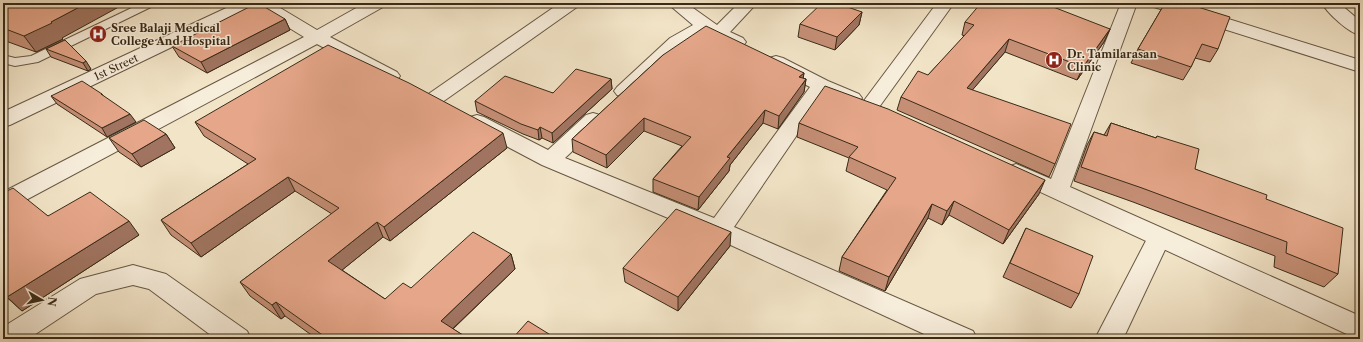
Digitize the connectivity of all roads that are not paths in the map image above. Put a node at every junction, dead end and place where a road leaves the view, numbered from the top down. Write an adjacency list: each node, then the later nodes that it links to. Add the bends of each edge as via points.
1 (150, 3): 15 (lane, via 34,58 15,62)
2 (252, 3): 21 (street, 1st Street)
3 (260, 3): 14 (street)
4 (377, 3): 14 (street)
5 (571, 3): 18 (street)
6 (675, 3): 12 (street)
7 (749, 3): 12 (street)
8 (946, 3): 19 (street)
9 (1129, 3): 24 (street)
10 (1160, 3): 16 (street)
11 (1330, 3): 13 (street)
12 (712, 29): 17 (street); 22 (street, via 676,42)
13 (1360, 30)
14 (317, 37): 18 (street); 25 (street)
15 (3, 59)
16 (1360, 66)
17 (821, 85): 19 (street); 26 (street)
18 (434, 99): 22 (street)
19 (870, 106): 20 (street)
20 (892, 115)
21 (3, 120)
22 (550, 160): 26 (street)
23 (999, 164): 24 (street)
24 (1057, 191): 27 (street)
25 (3, 202)
26 (719, 230): 31 (street)
27 (1159, 237): 28 (street); 32 (street)
28 (1360, 328)
29 (6, 339): 30 (street, via 89,286 132,275 157,281)
30 (237, 339)
31 (963, 339)
32 (1109, 339)

